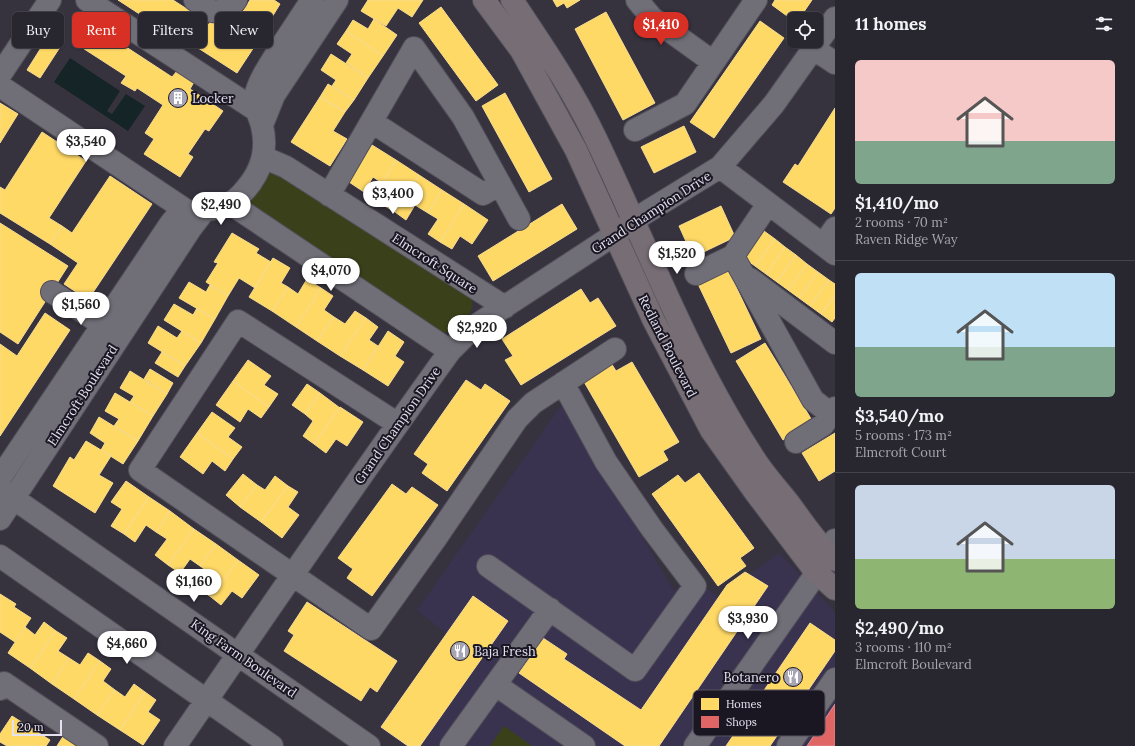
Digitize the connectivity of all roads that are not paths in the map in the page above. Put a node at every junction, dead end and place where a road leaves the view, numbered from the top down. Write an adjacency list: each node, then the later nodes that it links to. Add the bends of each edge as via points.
1 (50, 0): 15 (street)
2 (87, 0): 17 (street)
3 (195, 0): 4 (street, via 212,11 224,10)
4 (236, 0)
5 (337, 0): 17 (street)
6 (484, 0): 29 (main road, Redland Boulevard, via 521,50 549,99 576,150)
7 (512, 0): 28 (main road, Redland Boulevard, via 562,76 596,139)
8 (637, 0): 13 (street, via 652,18)
9 (756, 0): 13 (street)
10 (306, 2): 17 (street, via 265,72 255,98)
11 (835, 18): 12 (street, Grand Champion Drive)
12 (814, 49): 14 (street); 21 (street, Grand Champion Drive, via 774,104)
13 (713, 62): 19 (street, via 685,104)
14 (835, 63)
15 (0, 75)
16 (0, 86): 26 (street)
17 (259, 117): 20 (street, via 264,141)
18 (372, 122): 22 (street, via 483,194); 22 (street, via 414,48 463,116); 23 (street)
19 (635, 130)
20 (263, 157): 23 (street, Elmcroft Square); 24 (street, via 251,184)
21 (720, 167): 25 (street); 28 (street, Grand Champion Drive)
22 (500, 184): 27 (street)
23 (329, 195): 35 (street, Elmcroft Square)
24 (231, 204): 26 (street); 39 (street)
25 (768, 204): 30 (street); 31 (street)
26 (197, 212): 36 (street, Elmcroft Boulevard, via 191,228)
27 (520, 219)
28 (633, 221): 29 (street, Grand Champion Drive); 47 (main road, Redland Boulevard, via 688,339 734,427 809,532)
29 (614, 235): 35 (street, Grand Champion Drive); 50 (main road, Redland Boulevard, via 654,321 711,430)
30 (831, 242)
31 (733, 256): 32 (street); 33 (street)
32 (696, 274)
33 (744, 275): 37 (street); 41 (street, via 813,400)
34 (47, 298): 36 (street)
35 (505, 307): 39 (street, Grand Champion Drive, via 475,326)
36 (108, 336): 44 (street, Elmcroft Boulevard); 45 (street, Elmcroft Boulevard)
37 (835, 343)
38 (614, 349): 40 (street)
39 (450, 351): 42 (street, Grand Champion Drive)
40 (563, 383): 51 (street, via 533,403 517,419 371,629); 53 (street, via 606,462 695,586 635,670)
41 (833, 411): 43 (street, via 823,425)
42 (398, 424): 51 (street, Grand Champion Drive); 51 (street, via 238,321 140,470)
43 (796, 442)
44 (0, 478)
45 (7, 494): 46 (street, Elmcroft Boulevard); 54 (street, King Farm Boulevard)
46 (0, 519)
47 (832, 551): 50 (street)
48 (0, 556): 60 (street)
49 (488, 566): 53 (street)
50 (815, 571): 52 (main road, Redland Boulevard); 58 (street)
51 (292, 574): 54 (street, Grand Champion Drive)
52 (835, 589)
53 (550, 609): 56 (street)
54 (239, 655): 60 (street, Grand Champion Drive); 66 (street, King Farm Boulevard)
55 (835, 679): 59 (street)
56 (496, 685): 67 (street); 68 (street)
57 (0, 689): 63 (street, via 4,682)
58 (735, 690)
59 (825, 693)
60 (206, 700): 64 (street, Grand Champion Drive); 65 (street)
61 (703, 736): 69 (street)
62 (795, 736): 70 (street)
63 (97, 746)
64 (175, 746)
65 (272, 746)
66 (369, 746)
67 (452, 746)
68 (584, 746)
69 (696, 746)
70 (788, 746)

